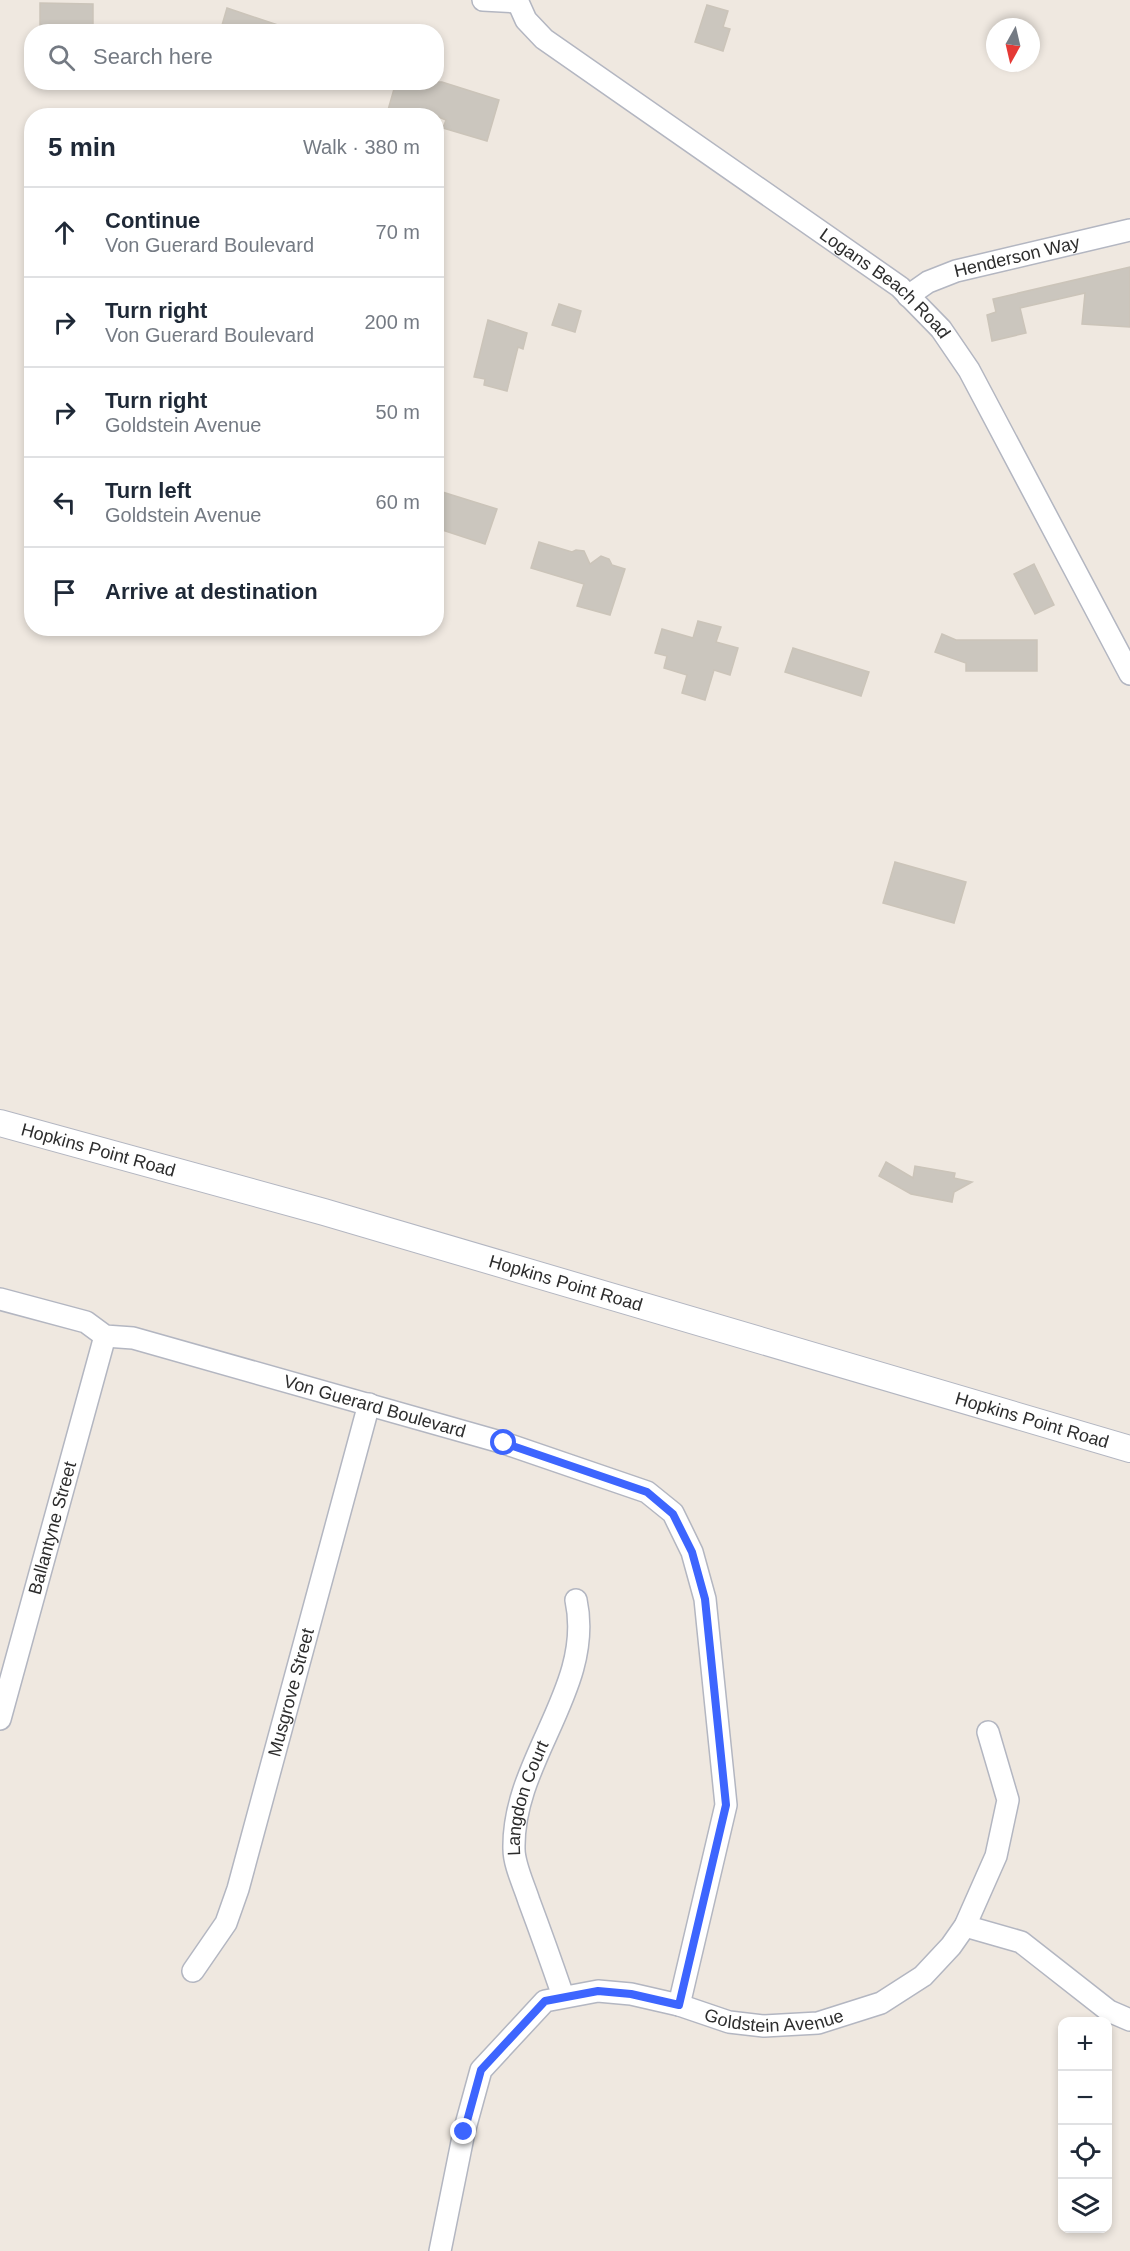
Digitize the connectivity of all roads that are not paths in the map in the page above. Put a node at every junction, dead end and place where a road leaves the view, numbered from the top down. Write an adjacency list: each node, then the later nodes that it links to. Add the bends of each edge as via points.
1 (483, 0): 2 (street, Logans Beach Road)
2 (517, 1): 4 (street, Logans Beach Road, via 526,20 544,39)
3 (1130, 230): 4 (street, Henderson Way, via 956,271 928,282)
4 (908, 296): 5 (street, Logans Beach Road, via 941,328 969,370)
5 (1130, 674)
6 (0, 1123): 10 (street, Hopkins Point Road, via 324,1212)
7 (0, 1299): 8 (street, Von Guerard Boulevard, via 86,1322)
8 (105, 1336): 9 (street, Von Guerard Boulevard, via 133,1338); 12 (street, Ballantyne Street)
9 (369, 1404): 15 (street, Musgrove Street, via 238,1889 226,1923); 17 (street, Von Guerard Boulevard, via 504,1443 647,1492 673,1514 692,1552 705,1599 726,1805)
10 (1130, 1449)
11 (576, 1600): 16 (street, Langdon Court, via 580,1618 570,1682 531,1767 514,1850)
12 (0, 1719)
13 (988, 1732): 14 (street, Goldstein Avenue, via 1008,1800 996,1856)
14 (965, 1926): 17 (street, Goldstein Avenue, via 923,1976 890,1998 818,2023 764,2026 729,2022); 18 (street, via 1021,1942 1109,2011)
15 (193, 1971)
16 (563, 1996): 17 (street, Goldstein Avenue, via 598,1991); 19 (street, Goldstein Avenue, via 545,2001 481,2070)
17 (679, 2005)
18 (1130, 2020)
19 (440, 2251)

